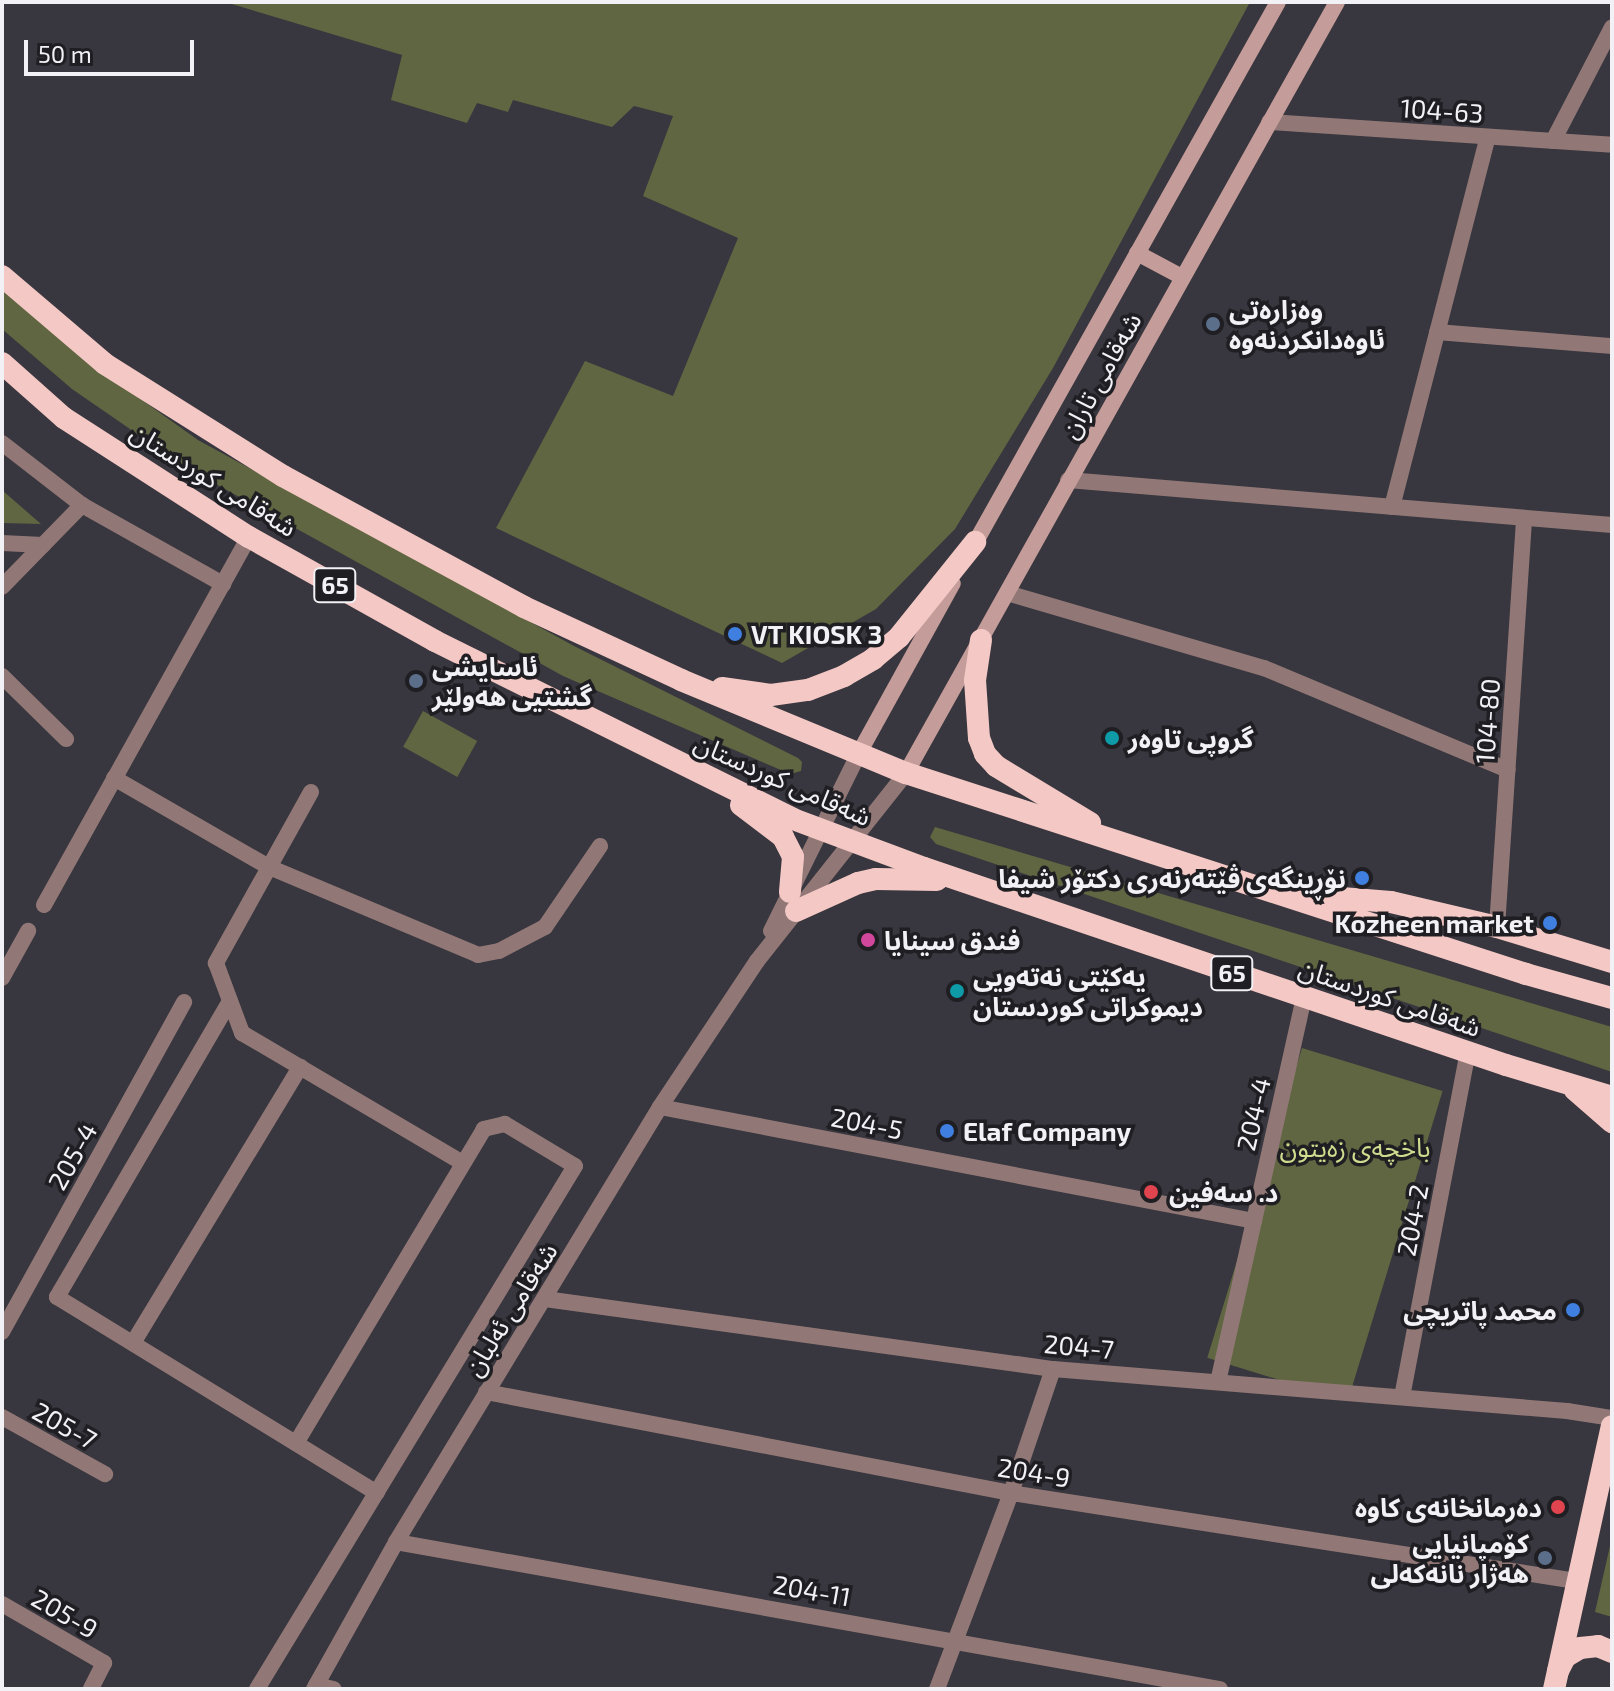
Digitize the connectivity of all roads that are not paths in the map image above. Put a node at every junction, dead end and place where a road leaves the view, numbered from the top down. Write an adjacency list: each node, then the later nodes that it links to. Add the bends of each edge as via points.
1 (1278, 2): 8 (main road, شەقامی تاران)
2 (1337, 2): 4 (main road, شەقامی تاران)
3 (1612, 27): 6 (street)
4 (1269, 122): 5 (street, 104-63); 10 (main road, شەقامی تاران)
5 (1488, 137): 6 (street, 104-63); 11 (street)
6 (1553, 141): 7 (street, 104-63)
7 (1612, 145)
8 (1137, 253): 10 (main road); 21 (main road, شەقامی تاران)
9 (2, 276): 29 (highway, شەقامی کوردستان, via 105,364 283,476 524,607)
10 (1182, 277): 15 (main road, شەقامی تاران)
11 (1437, 332): 12 (street); 17 (street)
12 (1612, 346)
13 (2, 363): 20 (highway, شەقامی کوردستان / 65, via 64,418)
14 (2, 443): 16 (street)
15 (1068, 480): 17 (street); 26 (main road, شەقامی تاران)
16 (82, 505): 23 (street); 24 (street)
17 (1392, 507): 18 (street)
18 (1524, 518): 19 (street); 33 (street, 104-80)
19 (1612, 525)
20 (249, 537): 24 (street); 32 (highway, شەقامی کوردستان / 65, via 435,641)
21 (975, 542): 29 (highway, via 899,637 844,676 808,690 771,695); 31 (main road, شەقامی تاران)
22 (2, 543): 23 (street)
23 (43, 545): 25 (street)
24 (223, 584): 35 (street)
25 (2, 587)
26 (1007, 593): 27 (main road, شەقامی تاران); 33 (street, via 1264,668)
27 (981, 640): 34 (main road, شەقامی تاران); 38 (highway, via 975,680 985,754 996,766)
28 (2, 676): 30 (street)
29 (681, 680): 31 (highway, شەقامی کوردستان)
30 (66, 739)
31 (858, 755): 34 (highway, شەقامی کوردستان); 37 (street, شەقامی ئەلبان)
32 (691, 769): 37 (highway, شەقامی کوردستان / 65); 44 (highway, via 783,837 793,857)
33 (1508, 770): 46 (street, 104-80)
34 (906, 773): 38 (highway, شەقامی کوردستان); 39 (street, شەقامی ئەلبان)
35 (114, 778): 41 (street); 45 (street)
36 (311, 792): 41 (street)
37 (822, 831): 39 (highway, شەقامی کوردستان / 65); 44 (street, شەقامی ئەلبان)
38 (1122, 842): 43 (highway, شەقامی کوردستان)
39 (854, 843): 42 (highway, شەقامی کوردستان / 65); 44 (street, شەقامی ئەلبان)
40 (600, 846): 41 (street, via 545,927 499,951 478,955)
41 (269, 867): 52 (street, via 216,963)
42 (997, 893): 44 (highway, via 959,882 876,879); 50 (highway, شەقامی کوردستان / 65)
43 (1284, 894): 46 (highway, شەقامی کوردستان, via 1391,902); 51 (highway, شەقامی کوردستان)
44 (793, 901): 58 (street, شەقامی ئەلبان)
45 (44, 905)
46 (1497, 927): 48 (highway, شەقامی کوردستان)
47 (28, 931): 49 (street)
48 (1612, 962)
49 (2, 978)
50 (1304, 997): 54 (highway, شەقامی کوردستان / 65); 61 (street, 204-4)
51 (1612, 998)
52 (230, 1001): 55 (street, via 242,1033); 64 (street, via 57,1297)
53 (184, 1002): 63 (street, 205-4)
54 (1468, 1052): 56 (highway, شەقامی کوردستان / 65); 68 (street, 204-2)
55 (300, 1067): 60 (street); 64 (street)
56 (1568, 1084): 57 (highway, شەقامی کوردستان / 65); 59 (highway)
57 (1612, 1097)
58 (660, 1107): 61 (street, 204-5); 62 (street, شەقامی ئەلبان)
59 (1612, 1122)
60 (463, 1163): 72 (street); 74 (street, via 484,1129 505,1124 575,1166)
61 (1254, 1221): 66 (street, 204-4)
62 (545, 1299): 65 (street, 204-7); 67 (street, شەقامی ئەلبان)
63 (2, 1332)
64 (133, 1343): 72 (street)
65 (1053, 1369): 66 (street, 204-7); 75 (street)
66 (1218, 1382): 68 (street, 204-7)
67 (486, 1392): 75 (street, 204-9); 76 (street, شەقامی ئەلبان)
68 (1402, 1397): 70 (street, 204-7)
69 (2, 1417): 73 (street, 205-7)
70 (1612, 1418)
71 (1612, 1426): 77 (highway)
72 (296, 1443): 74 (street)
73 (105, 1474)
74 (377, 1493): 84 (street)
75 (1011, 1493): 77 (street, 204-9); 79 (street)
76 (396, 1542): 79 (street, 204-11); 82 (street, شەقامی ئەلبان)
77 (1576, 1581): 81 (highway)
78 (2, 1604): 83 (street, 205-9, via 104,1663)
79 (955, 1640): 86 (street); 87 (street, 204-11)
80 (1612, 1652): 81 (highway, via 1592,1646 1575,1650 1562,1662)
81 (1555, 1684)
82 (315, 1687): 85 (street)
83 (91, 1689)
84 (257, 1689)
85 (334, 1689)
86 (937, 1689)
87 (1220, 1689)

